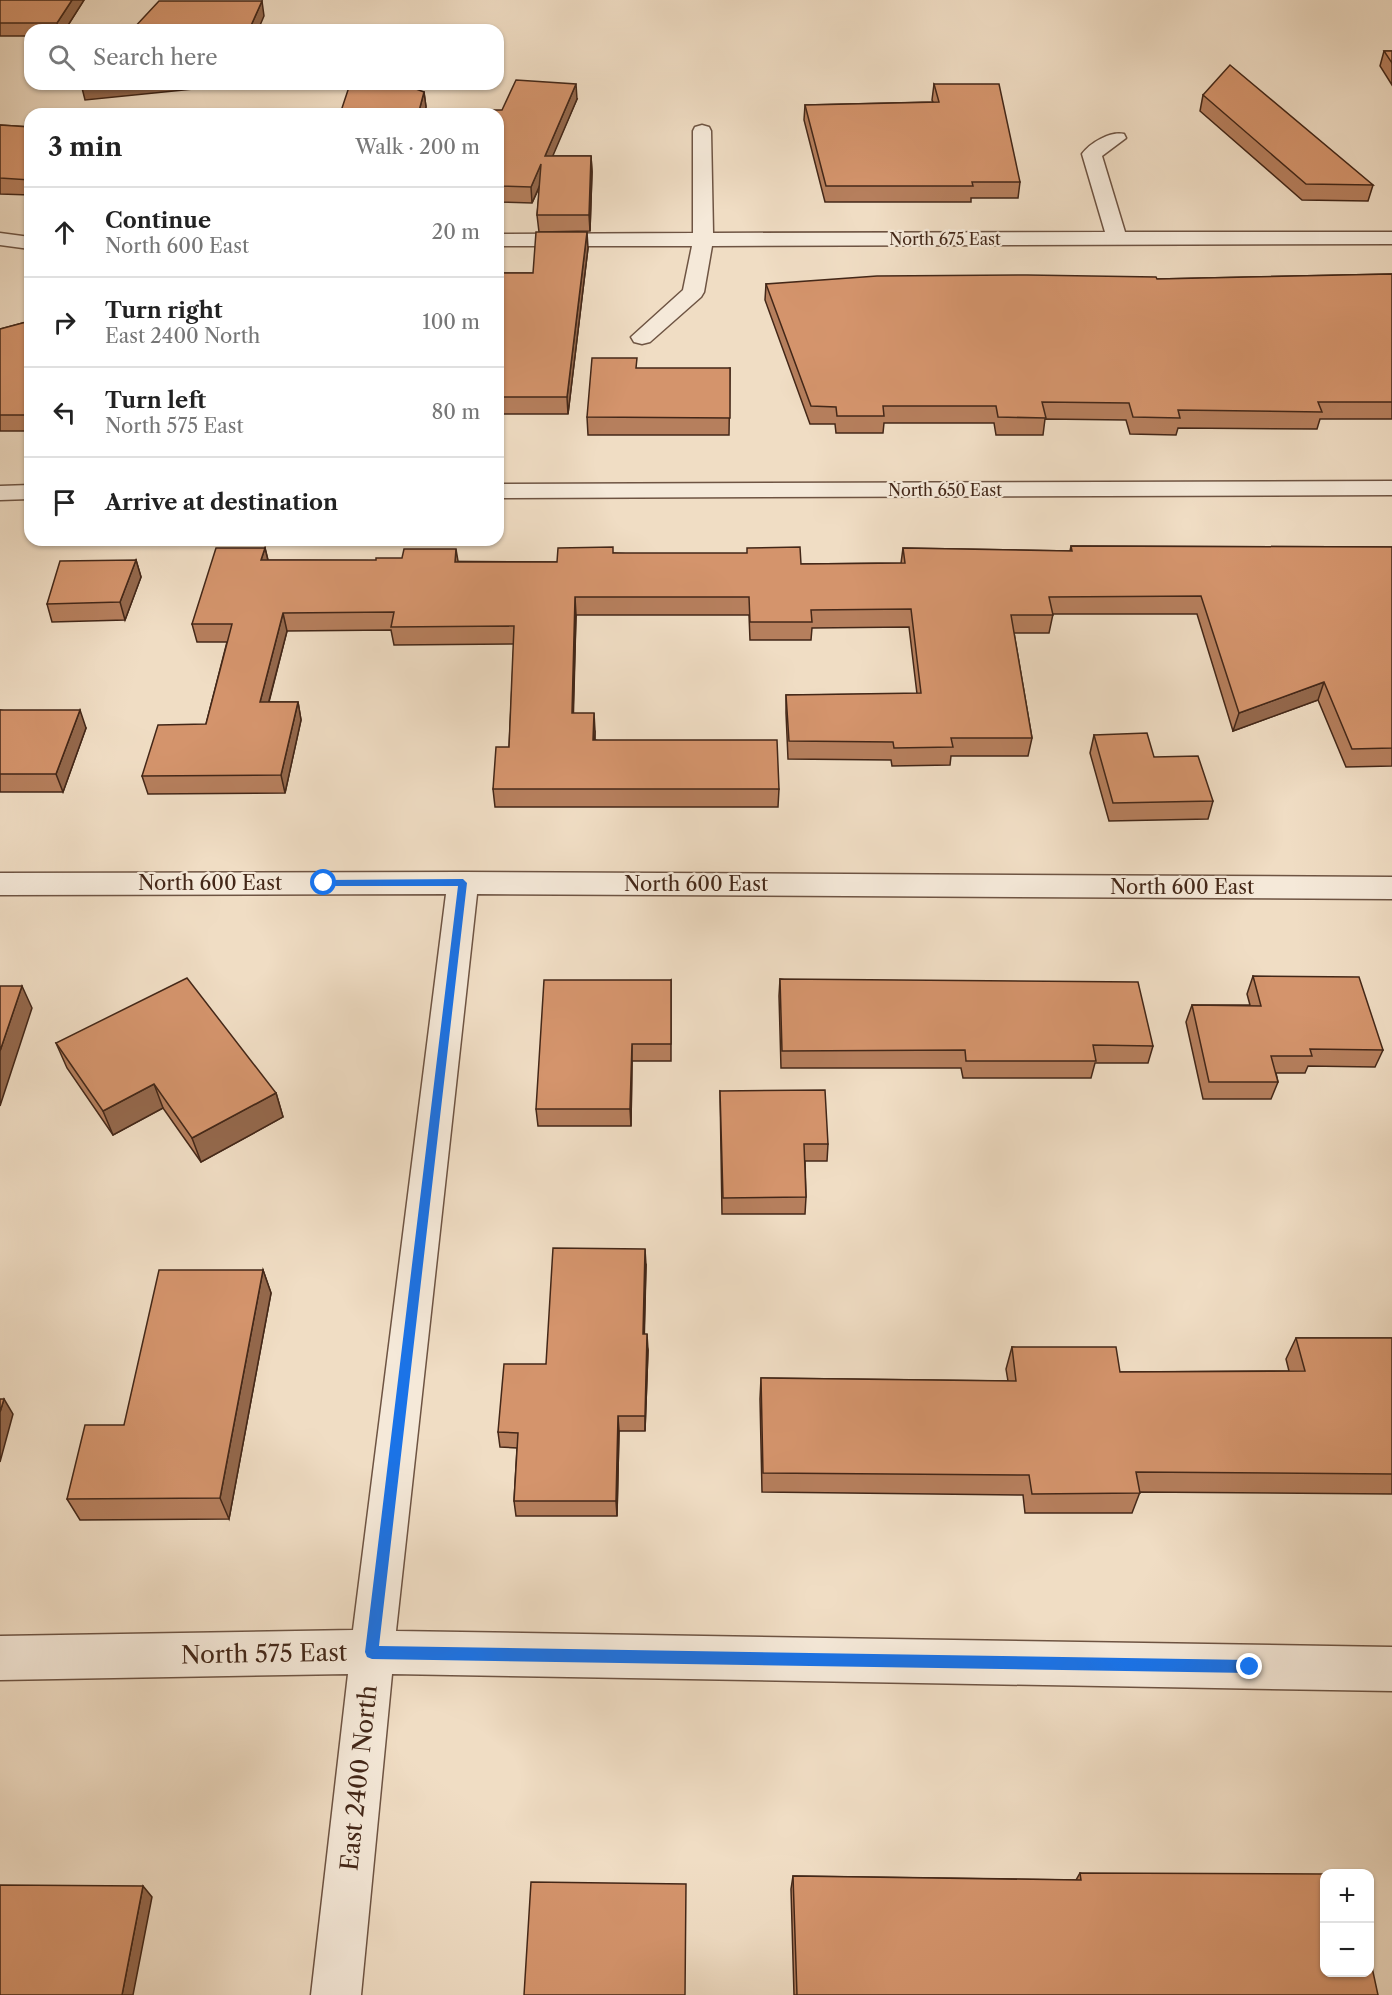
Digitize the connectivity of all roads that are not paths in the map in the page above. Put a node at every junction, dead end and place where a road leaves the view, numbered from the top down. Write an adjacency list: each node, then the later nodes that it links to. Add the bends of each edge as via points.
1 (702, 131): 7 (street)
2 (1118, 138): 5 (street, via 1092,154)
3 (1392, 238): 5 (street, North 675 East)
4 (0, 239): 8 (street)
5 (1117, 239): 7 (street, North 675 East)
6 (504, 240): 7 (street, North 675 East)
7 (703, 240): 9 (street, via 693,292)
8 (24, 242)
9 (642, 337)
10 (1392, 488): 11 (street, North 650 East)
11 (504, 491)
12 (24, 492): 13 (street)
13 (0, 493)
14 (463, 883): 15 (street, North 600 East); 16 (street, North 600 East); 17 (street, East 2400 North)
15 (0, 884)
16 (1392, 888)
17 (372, 1652): 18 (street, North 575 East); 19 (street, North 575 East); 20 (street, East 2400 North)
18 (0, 1658)
19 (1392, 1669)
20 (336, 1995)

